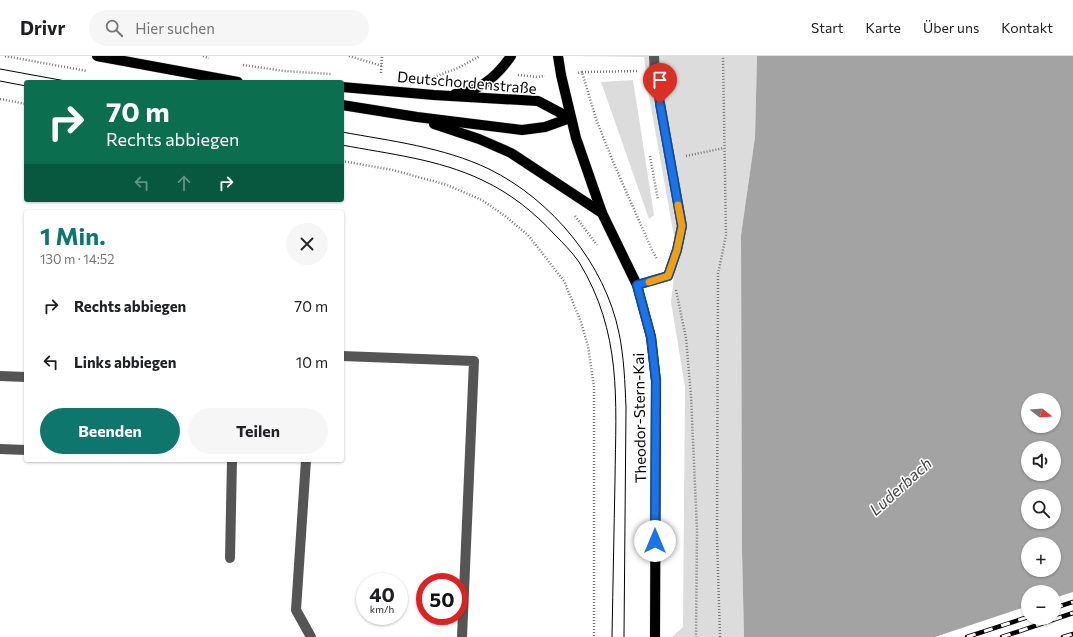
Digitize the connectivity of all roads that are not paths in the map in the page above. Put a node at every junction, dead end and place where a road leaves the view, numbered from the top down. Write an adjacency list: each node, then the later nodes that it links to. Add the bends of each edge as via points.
1 (97, 56): 5 (main road)
2 (558, 56): 10 (main road, Theodor-Stern-Kai)
3 (654, 56): 12 (lane, via 655,75 682,226 668,276)
4 (508, 60): 7 (main road, via 488,82 462,93)
5 (227, 80)
6 (344, 87): 7 (main road, Deutschordenstraße)
7 (434, 95): 10 (main road, Deutschordenstraße, via 538,101)
8 (344, 105): 9 (main road)
9 (417, 117): 10 (main road, via 522,130 545,127); 11 (main road, via 511,153)
10 (570, 118): 11 (main road, Theodor-Stern-Kai)
11 (602, 213): 12 (main road, Theodor-Stern-Kai)
12 (637, 285): 23 (main road, Theodor-Stern-Kai, via 651,337 656,381)
13 (344, 356): 22 (lane, via 474,361)
14 (0, 376): 15 (lane)
15 (24, 377)
16 (0, 449): 17 (lane)
17 (24, 450)
18 (232, 462): 20 (lane)
19 (306, 462): 21 (lane, via 296,610)
20 (230, 558)
21 (311, 637)
22 (462, 637)
23 (655, 637)

